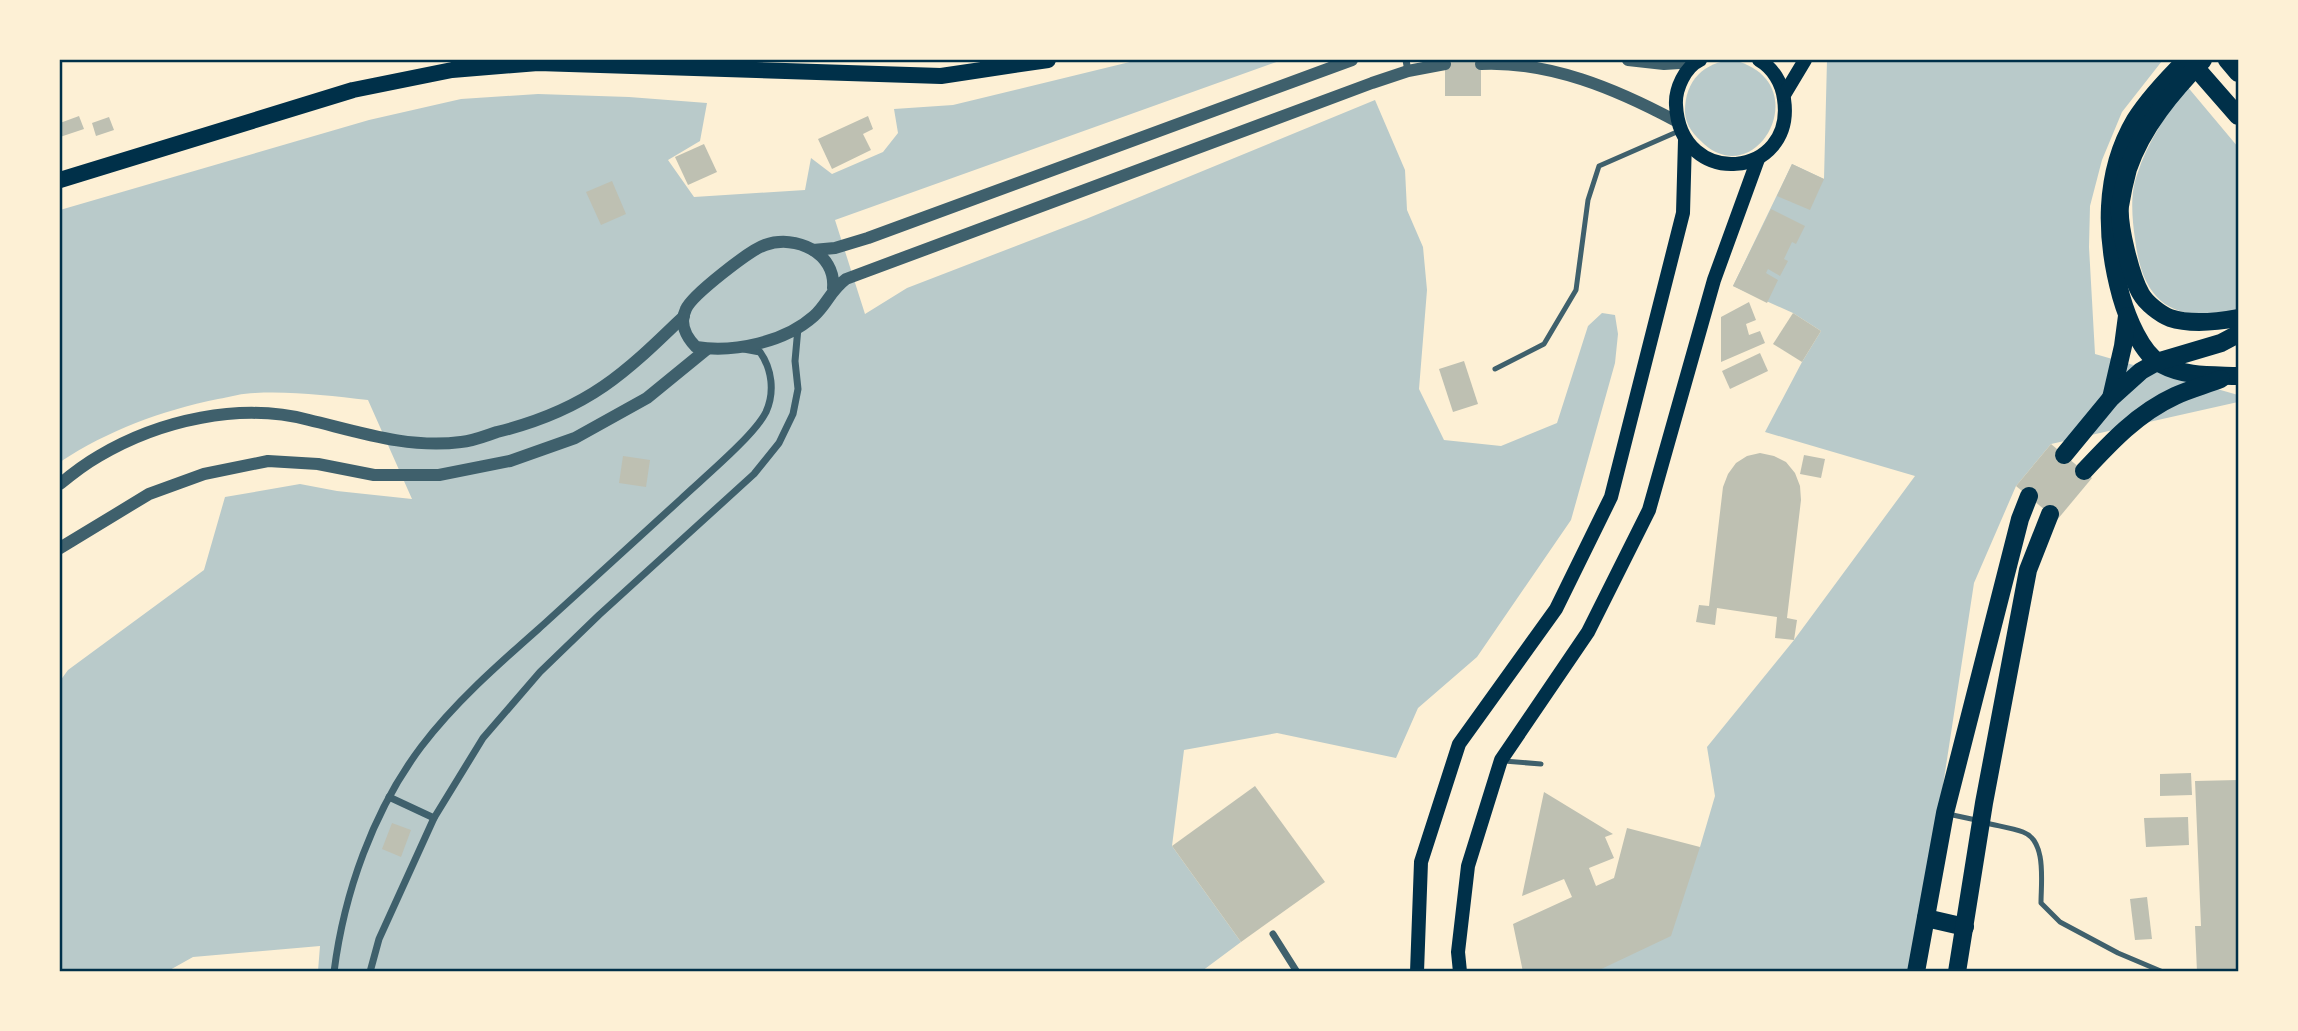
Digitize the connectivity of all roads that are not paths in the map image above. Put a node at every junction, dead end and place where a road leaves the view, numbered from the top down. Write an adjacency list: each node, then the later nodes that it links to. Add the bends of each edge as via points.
1 (1048, 60): 11 (main road, via 941,76)
2 (1352, 60): 22 (street, via 868,238)
3 (1628, 60): 8 (street, via 1654,64)
4 (1805, 60): 17 (main road)
5 (2188, 60): 18 (highway); 25 (highway, via 2135,120 2116,163 2109,218)
6 (2203, 60): 26 (highway, via 2149,125 2128,169 2120,207 2124,245 2141,294 2167,317 2218,322)
7 (2227, 60): 16 (highway)
8 (1697, 61): 19 (main road, via 1682,78 1675,99)
9 (1765, 61): 17 (main road)
10 (521, 62): 11 (main road); 21 (main road, via 353,90)
11 (616, 63)
12 (1530, 63): 14 (street); 19 (street, via 1587,81)
13 (1445, 64): 15 (street)
14 (1481, 64)
15 (1407, 65): 23 (street, via 1372,83 846,279)
16 (2238, 73)
17 (1784, 94): 20 (main road, via 1782,130 1773,147)
18 (2237, 114)
19 (1680, 131): 20 (main road, via 1706,159 1732,166); 32 (lane, via 1599,166 1588,200 1576,290 1544,344); 55 (main road, via 1683,213 1611,497 1556,609 1459,744 1421,862)
20 (1758, 159): 43 (main road, via 1714,280 1649,510 1588,632)
21 (60, 180)
22 (813, 250): 23 (street, via 830,266); 24 (street, via 800,243 764,245 694,298)
23 (833, 288): 27 (street, via 826,304)
24 (684, 316): 30 (street, via 686,338); 37 (street, via 603,386 524,425 474,439 416,442 364,436 306,419 246,412 192,419 147,434 99,456)
25 (2127, 316): 31 (highway); 34 (highway)
26 (2238, 318)
27 (798, 328): 29 (street); 47 (street, via 798,389 793,414 779,443 754,474 540,672 483,738)
28 (2238, 334): 31 (highway)
29 (736, 347): 30 (street); 45 (street, via 760,352 768,364 771,385 766,412 746,438 452,711 420,748)
30 (707, 349): 40 (street, via 647,398 575,438 510,461 439,475 374,475 318,464 268,461 204,474 149,494)
31 (2157, 362): 33 (highway, via 2196,375); 34 (highway, via 2141,370)
32 (1495, 369)
33 (2234, 376): 36 (highway, via 2152,408)
34 (2111, 398): 35 (highway)
35 (2064, 455)
36 (2084, 471)
37 (60, 484)
38 (2029, 496): 41 (highway)
39 (2050, 514): 42 (highway)
40 (60, 548)
41 (2008, 568): 42 (highway); 46 (highway)
42 (2028, 570): 48 (highway)
43 (1501, 760): 44 (lane); 56 (main road, via 1468,866)
44 (1541, 764)
45 (389, 797): 47 (street); 52 (street, via 353,886)
46 (1945, 813): 48 (lane); 49 (highway)
47 (434, 818): 53 (street, via 379,939)
48 (1981, 822): 50 (highway); 59 (lane, via 2026,833 2035,840 2042,903 2060,922 2118,954)
49 (1926, 918): 50 (highway); 57 (highway)
50 (1965, 927): 58 (highway)
51 (1273, 934): 54 (street)
52 (334, 971)
53 (370, 971)
54 (1297, 971)
55 (1417, 971)
56 (1460, 971)
57 (1916, 971)
58 (1956, 971)
59 (2163, 971)

